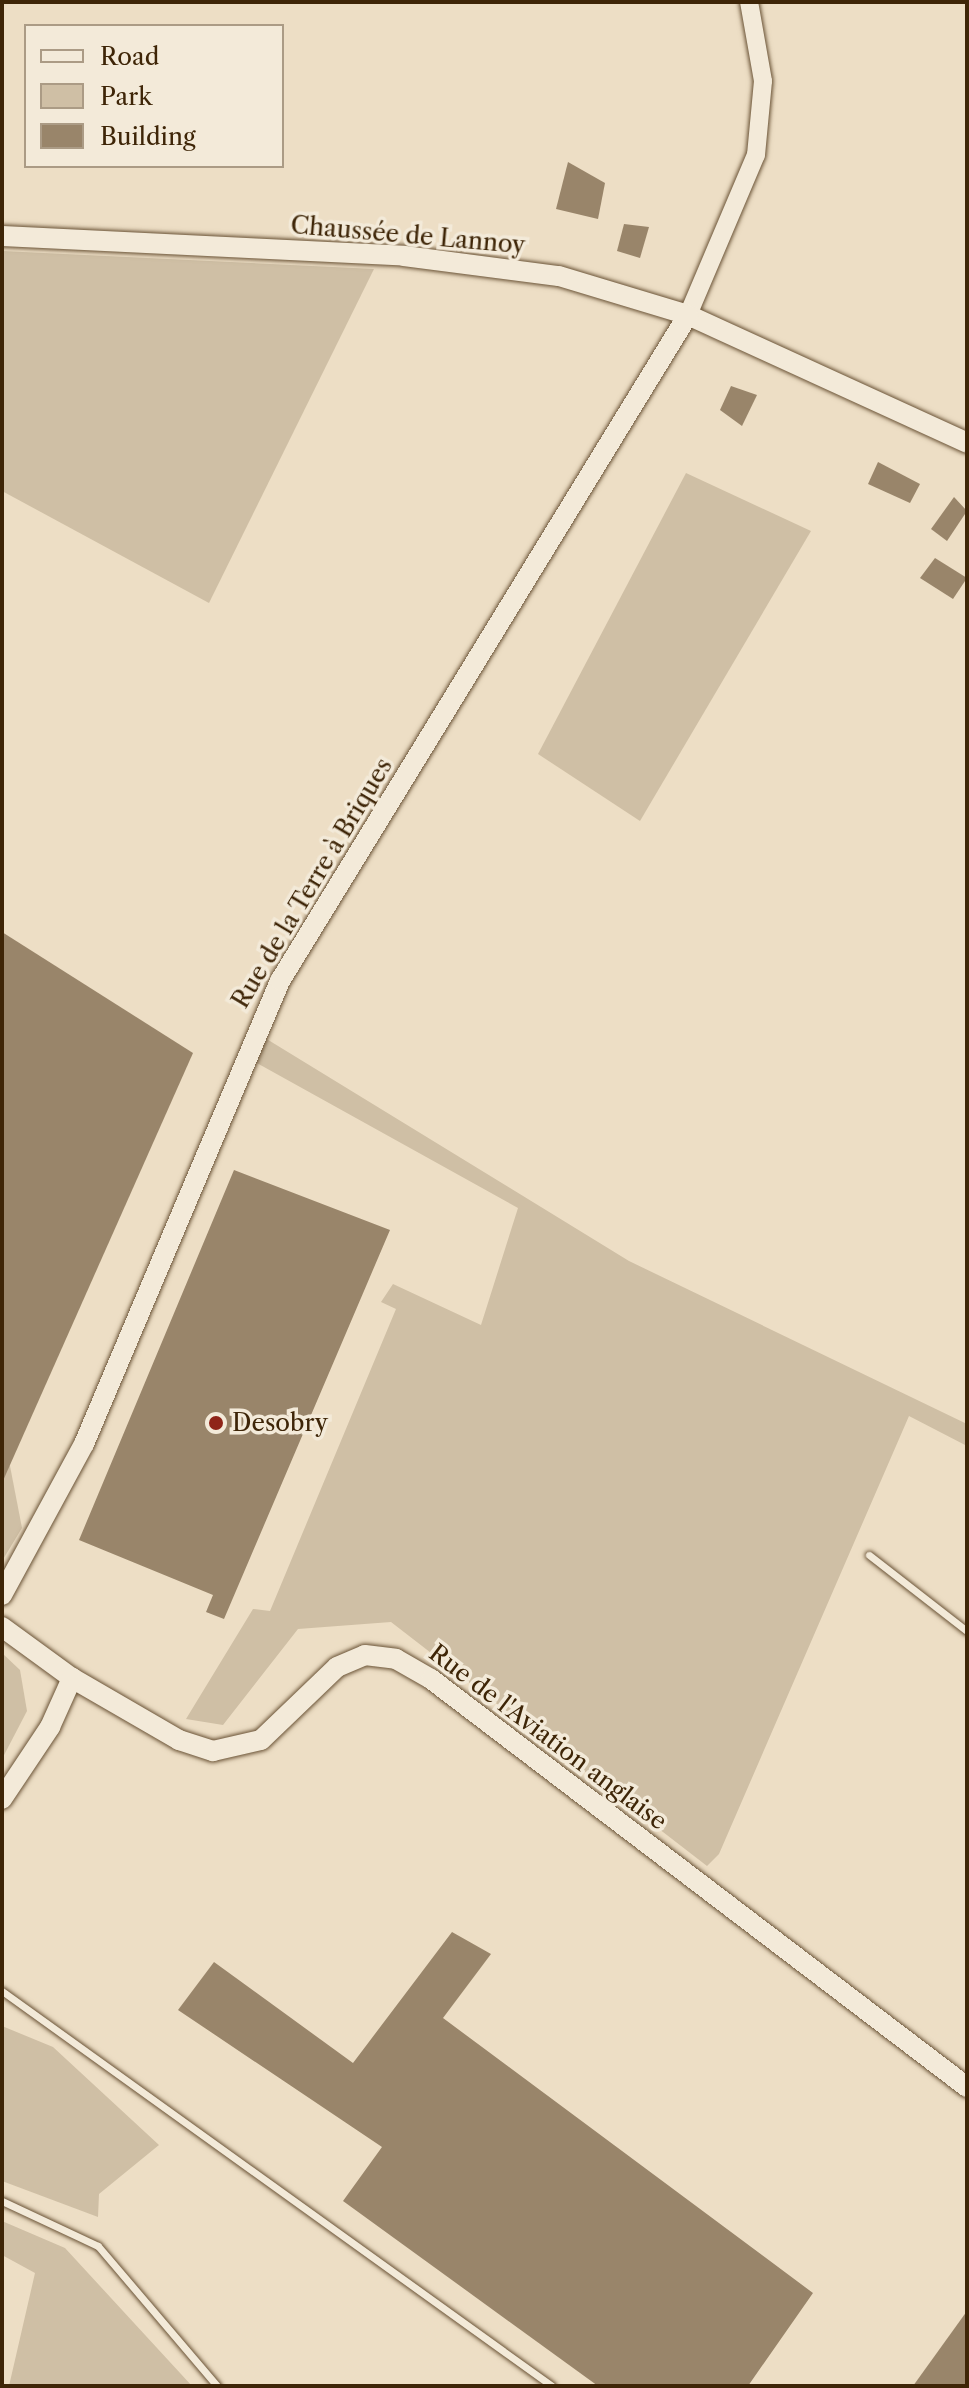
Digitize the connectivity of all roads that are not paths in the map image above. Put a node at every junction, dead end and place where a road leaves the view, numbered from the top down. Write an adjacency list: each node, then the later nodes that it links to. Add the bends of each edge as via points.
1 (749, 2): 3 (street, via 763,81 756,155)
2 (2, 236): 3 (main road, Chaussée de Lannoy, via 480,262 624,292)
3 (688, 315): 4 (main road, Chaussée de Lannoy); 6 (main road, Rue de la Terre à Briques, via 280,981 84,1444)
4 (967, 443)
5 (869, 1555): 8 (lane)
6 (2, 1595)
7 (2, 1627): 9 (main road)
8 (967, 1631)
9 (72, 1678): 10 (main road, via 50,1727); 12 (main road, Rue de l'Aviation anglaise, via 179,1740 213,1751 261,1740 337,1667 365,1655 396,1659 431,1679)
10 (2, 1799)
11 (2, 1991): 15 (lane)
12 (967, 2087)
13 (2, 2201): 14 (lane, via 98,2246)
14 (217, 2386)
15 (552, 2386)

